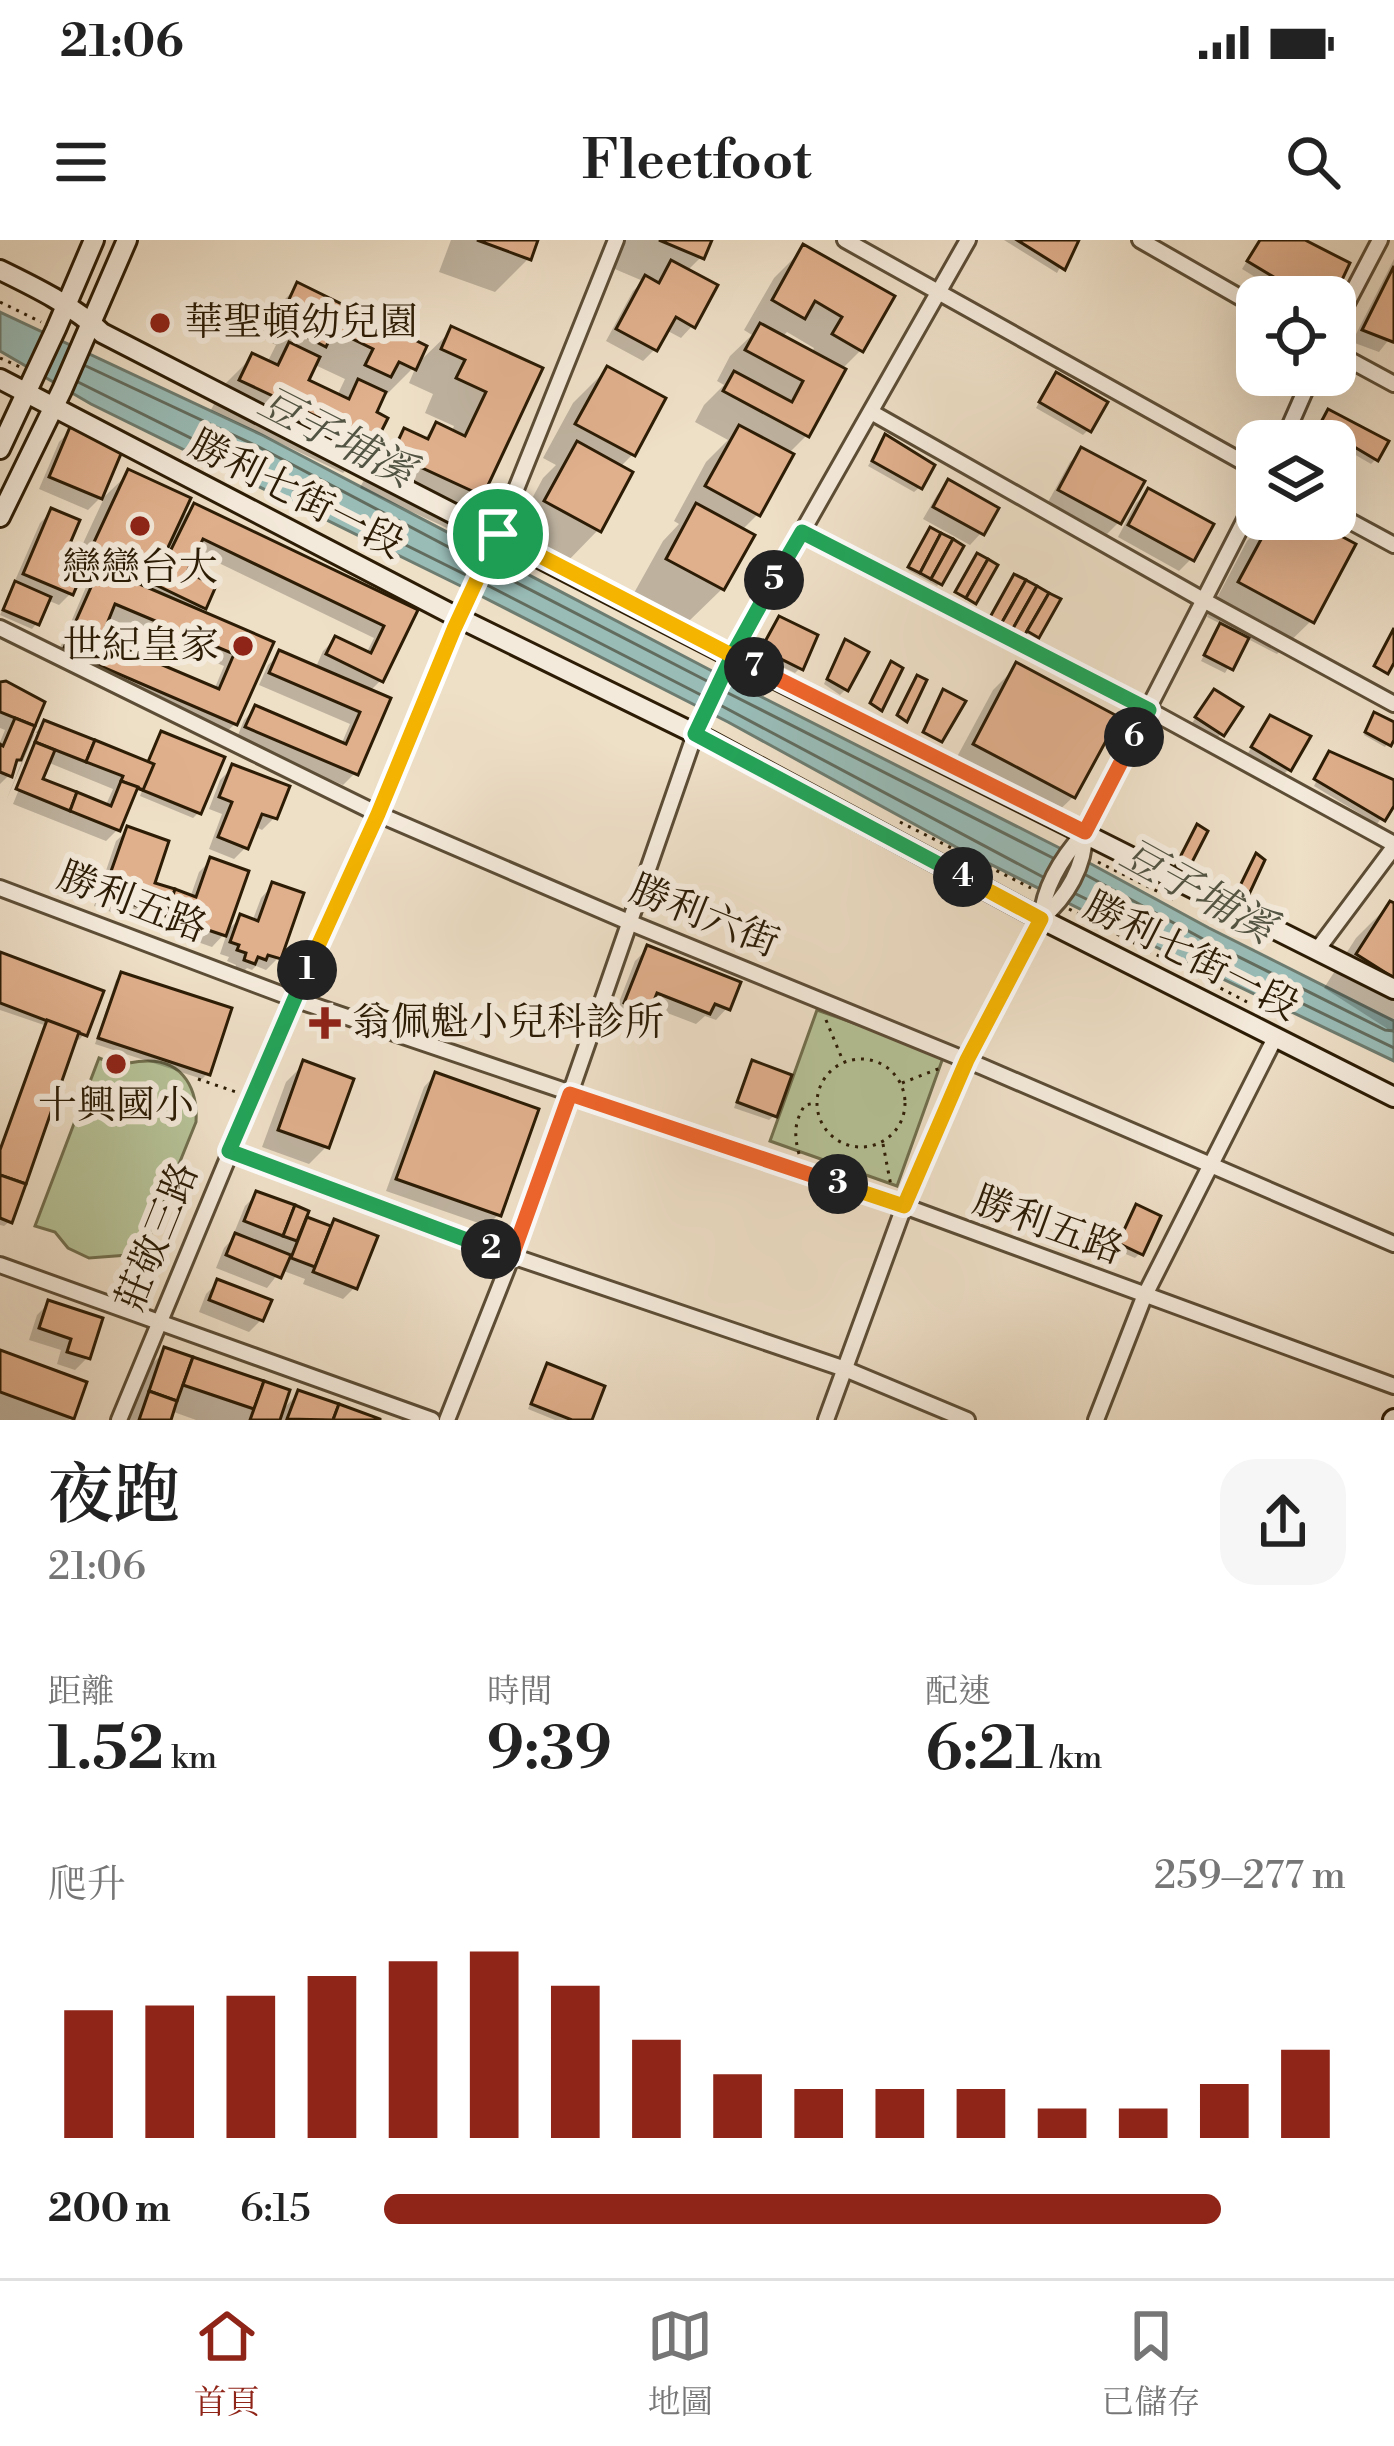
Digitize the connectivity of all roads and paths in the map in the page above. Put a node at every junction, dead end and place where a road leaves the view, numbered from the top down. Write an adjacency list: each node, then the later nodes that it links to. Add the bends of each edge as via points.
1 (94, 240): 13 (street)
2 (127, 240): 14 (street)
3 (616, 240): 28 (street)
4 (845, 240): 10 (street)
5 (968, 240): 10 (street)
6 (1140, 240): 11 (street)
7 (1380, 240): 9 (street)
8 (0, 270): 13 (street)
9 (1356, 286)
10 (940, 292): 22 (street); 24 (street)
11 (1236, 296)
12 (0, 302): 15 (path)
13 (65, 308): 14 (street); 15 (street)
14 (92, 323): 21 (street); 28 (street)
15 (52, 328): 19 (street)
16 (0, 358): 19 (path)
17 (1356, 364): 20 (street)
18 (0, 379): 19 (street, 勝利七街一段)
19 (29, 379): 21 (street, 勝利七街一段); 23 (street)
20 (1394, 385)
21 (58, 398): 25 (street); 32 (street, 勝利七街一段)
22 (872, 412): 27 (street); 31 (street)
23 (0, 449)
24 (1236, 458)
25 (0, 517)
26 (1356, 524): 30 (street)
27 (802, 532): 34 (street); 36 (street)
28 (498, 534): 32 (street, 莊敬三路); 34 (street)
29 (1236, 538): 31 (street)
30 (1394, 545)
31 (1205, 601): 35 (street); 36 (street)
32 (458, 618): 37 (street, 勝利七街一段); 38 (street, 莊敬三路)
33 (0, 628): 38 (street, 勝利六街)
34 (732, 656): 37 (street); 39 (street)
35 (1394, 704)
36 (1149, 710): 39 (street); 40 (street)
37 (695, 734): 44 (street, 勝利七街一段); 45 (street)
38 (378, 814): 45 (street, 勝利六街); 48 (street, 莊敬三路)
39 (1085, 832): 41 (street); 46 (street)
40 (1394, 845): 46 (street)
41 (1078, 851): 43 (street); 44 (street, via 1043,895)
42 (0, 888): 48 (street, 勝利五路)
43 (1064, 906): 44 (street); 50 (path)
44 (1041, 919): 51 (street, 勝利七街一段); 52 (street)
45 (632, 923): 49 (street, 勝利六街); 57 (street)
46 (1317, 950): 47 (street)
47 (1394, 989)
48 (294, 999): 57 (street, 勝利五路); 59 (street, 莊敬三路)
49 (818, 999): 52 (street, 勝利六街); 53 (path)
50 (1252, 1005)
51 (1276, 1036): 58 (street, 勝利七街一段); 64 (street)
52 (967, 1060): 64 (street, 勝利六街); 66 (street)
53 (843, 1063): 56 (path, via 873,1060); 60 (path, via 822,1082)
54 (950, 1065): 56 (path)
55 (198, 1079): 59 (path)
56 (900, 1083): 61 (path, via 903,1120)
57 (570, 1094): 66 (street, 勝利五路); 68 (street)
58 (1394, 1097)
59 (252, 1098): 62 (street, 莊敬三路)
60 (817, 1102): 61 (path, via 821,1123 841,1143); 63 (path, via 796,1118)
61 (883, 1142): 65 (path)
62 (229, 1151): 68 (street); 71 (street, 莊敬三路)
63 (800, 1156)
64 (1210, 1163): 67 (street, 勝利六街); 70 (street)
65 (891, 1186)
66 (904, 1206): 70 (street, 勝利五路); 72 (street)
67 (1394, 1244)
68 (512, 1256): 72 (street); 76 (street)
69 (0, 1264): 71 (street)
70 (1144, 1297): 73 (street, 勝利五路); 79 (street)
71 (158, 1322): 74 (street, 莊敬三路); 75 (street)
72 (845, 1369): 77 (street); 78 (street)
73 (1394, 1386)
74 (118, 1420)
75 (432, 1420)
76 (447, 1420)
77 (826, 1420)
78 (967, 1420)
79 (1096, 1420)

